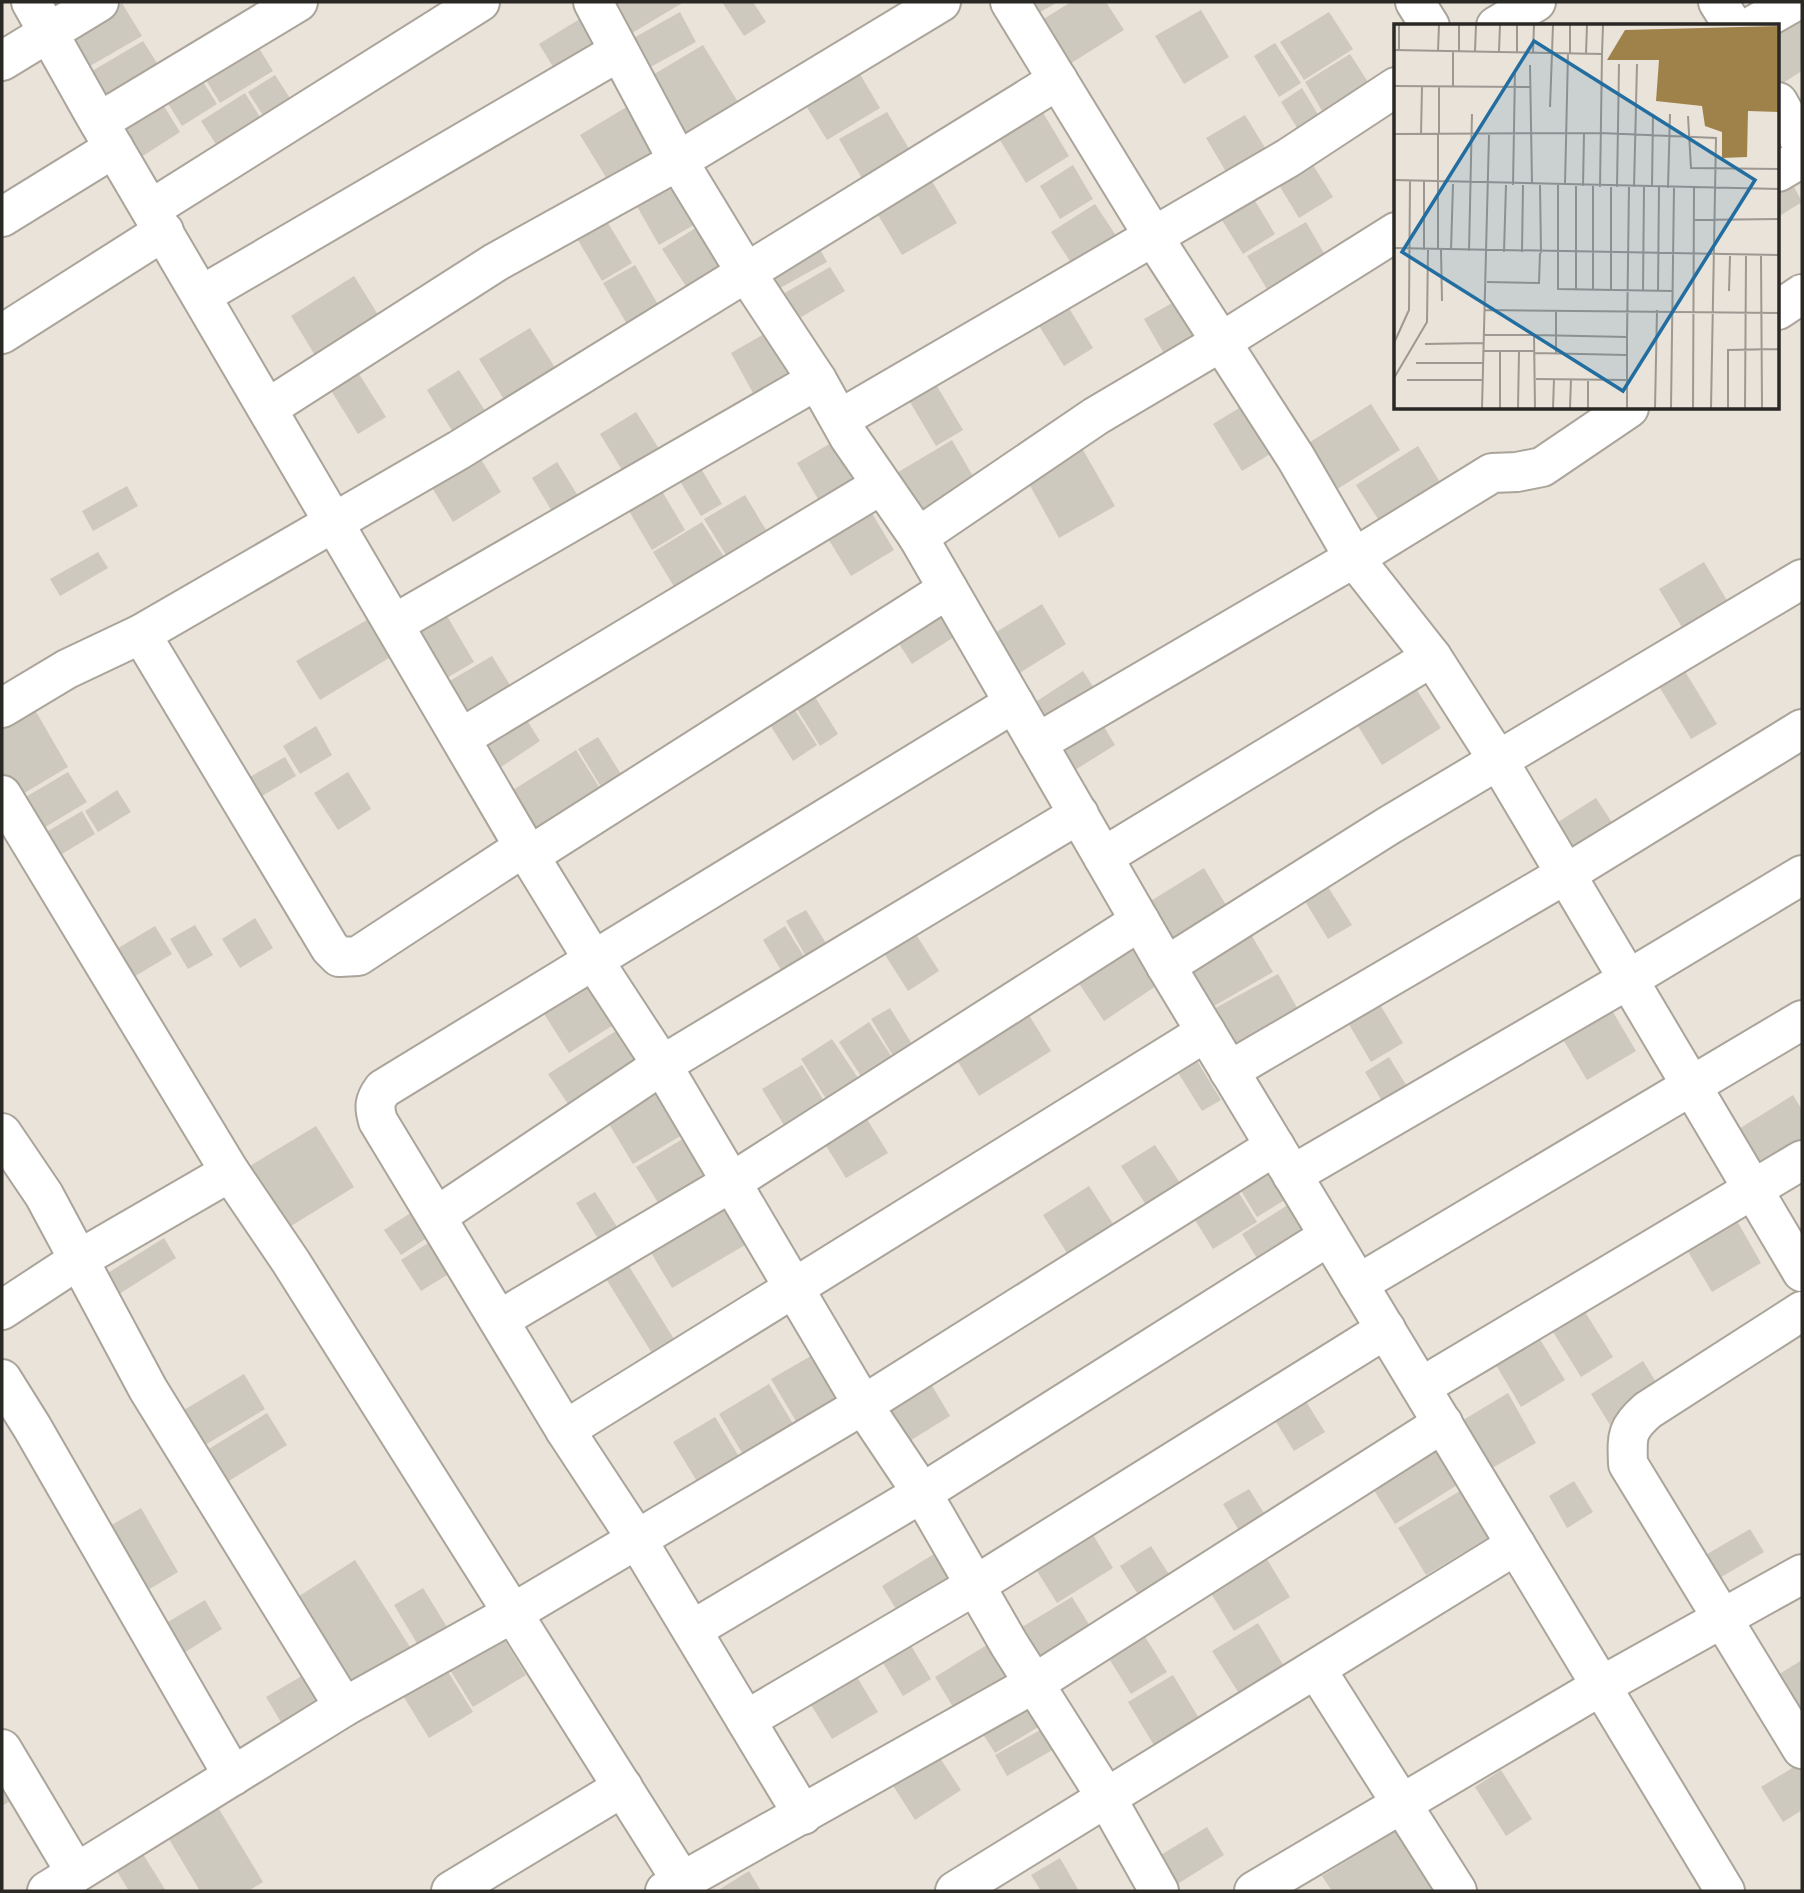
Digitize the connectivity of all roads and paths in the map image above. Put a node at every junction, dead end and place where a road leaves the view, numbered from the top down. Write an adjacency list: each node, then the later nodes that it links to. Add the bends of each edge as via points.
1 (99, 2): 11 (street)
2 (298, 2): 21 (street)
3 (480, 2): 27 (street)
4 (593, 2): 16 (street)
5 (941, 2): 24 (street)
6 (1010, 2): 18 (street)
7 (1415, 2): 12 (street)
8 (1536, 2): 13 (street)
9 (1718, 2): 14 (street)
10 (1794, 2): 15 (street)
11 (39, 17): 17 (street); 21 (street)
12 (1429, 24)
13 (1499, 24)
14 (1732, 24)
15 (1756, 24)
16 (618, 52): 24 (street); 32 (street)
17 (2, 61)
18 (1058, 80): 29 (street); 30 (street)
19 (1394, 88): 29 (street, via 1288,158)
20 (1780, 106): 22 (street)
21 (106, 135): 26 (street); 27 (street)
22 (1802, 145)
23 (1802, 158): 25 (street)
24 (678, 161): 30 (street); 37 (street, via 496,262)
25 (1780, 171)
26 (2, 217)
27 (157, 220): 32 (street); 34 (street)
28 (1394, 233): 35 (street)
29 (1153, 235): 35 (street); 39 (street)
30 (746, 271): 36 (street); 41 (street)
31 (1802, 294): 33 (street)
32 (202, 295): 37 (street)
33 (1780, 309)
34 (2, 334)
35 (1221, 342): 42 (street, via 1097,416); 43 (street)
36 (817, 380): 39 (street); 46 (street)
37 (268, 408): 41 (street)
38 (1626, 410): 43 (street, via 1542,467 1492,473)
39 (840, 419): 40 (street)
40 (881, 485): 42 (street); 52 (street)
41 (335, 522): 46 (street); 47 (street)
42 (918, 537): 45 (street)
43 (1354, 558): 48 (street); 53 (street)
44 (1802, 579): 54 (street)
45 (948, 589): 49 (street); 57 (street)
46 (394, 624): 52 (street)
47 (141, 634): 50 (street); 57 (street, via 340,957 358,956)
48 (1432, 657): 54 (street); 58 (street)
49 (1014, 703): 53 (street); 62 (street)
50 (2, 708)
51 (1802, 729): 59 (street)
52 (461, 738): 57 (street)
53 (1037, 743): 56 (street)
54 (1498, 760): 59 (street); 63 (street)
55 (2, 795): 73 (street)
56 (1079, 814): 58 (street); 67 (street)
57 (527, 851): 62 (street)
58 (1103, 857): 61 (street)
59 (1566, 874): 64 (street); 68 (street)
60 (1802, 875): 64 (street)
61 (1140, 920): 63 (street); 74 (street)
62 (594, 961): 67 (street); 76 (street, via 375,1098 378,1121)
63 (1166, 966): 66 (street)
64 (1629, 979): 69 (street); 72 (street)
65 (1802, 1020): 69 (street)
66 (1206, 1032): 68 (street); 81 (street)
67 (662, 1065): 74 (street); 76 (street)
68 (1230, 1071): 72 (street)
69 (1692, 1087): 75 (street); 80 (street)
70 (2, 1133): 78 (street, via 44,1195)
71 (1802, 1160): 75 (street)
72 (1284, 1161): 77 (street); 88 (street)
73 (230, 1172): 78 (street); 96 (street)
74 (732, 1182): 81 (street); 84 (street)
75 (1754, 1190): 79 (street); 87 (street)
76 (437, 1216): 84 (street)
77 (1329, 1236): 80 (street); 91 (street)
78 (78, 1260): 82 (street); 102 (street, via 148,1389)
79 (1802, 1272)
80 (1359, 1284): 85 (street)
81 (794, 1289): 88 (street); 90 (street)
82 (2, 1310)
83 (1802, 1311): 97 (street, via 1648,1410 1632,1424 1627,1439 1628,1464)
84 (499, 1320): 90 (street)
85 (1386, 1329): 87 (street); 95 (street)
86 (2, 1379): 106 (street)
87 (1420, 1387): 89 (street)
88 (863, 1405): 91 (street); 92 (street)
89 (1443, 1423): 93 (street); 100 (street)
90 (565, 1430): 92 (street)
91 (922, 1493): 95 (street); 98 (street)
92 (636, 1538): 96 (street); 98 (street)
93 (1516, 1545): 99 (street); 101 (street)
94 (1802, 1574): 97 (street)
95 (974, 1586): 100 (street); 103 (street)
96 (513, 1613): 102 (street); 107 (street)
97 (1722, 1619): 101 (street); 105 (street)
98 (692, 1630): 103 (street)
99 (1316, 1669): 108 (street); 109 (street)
100 (1035, 1683): 108 (street); 110 (street)
101 (1601, 1686): 109 (street); 118 (street)
102 (344, 1707): 106 (street)
103 (746, 1720): 110 (street)
104 (2, 1749): 111 (street)
105 (1802, 1749)
106 (233, 1776): 111 (street)
107 (623, 1787): 112 (street); 113 (street)
108 (1106, 1797): 114 (street); 115 (street)
109 (1400, 1805): 116 (street); 117 (street)
110 (803, 1815): 112 (street)
111 (61, 1882)
112 (679, 1888)
113 (452, 1891)
114 (955, 1891)
115 (1159, 1891)
116 (1254, 1891)
117 (1457, 1891)
118 (1725, 1891)

